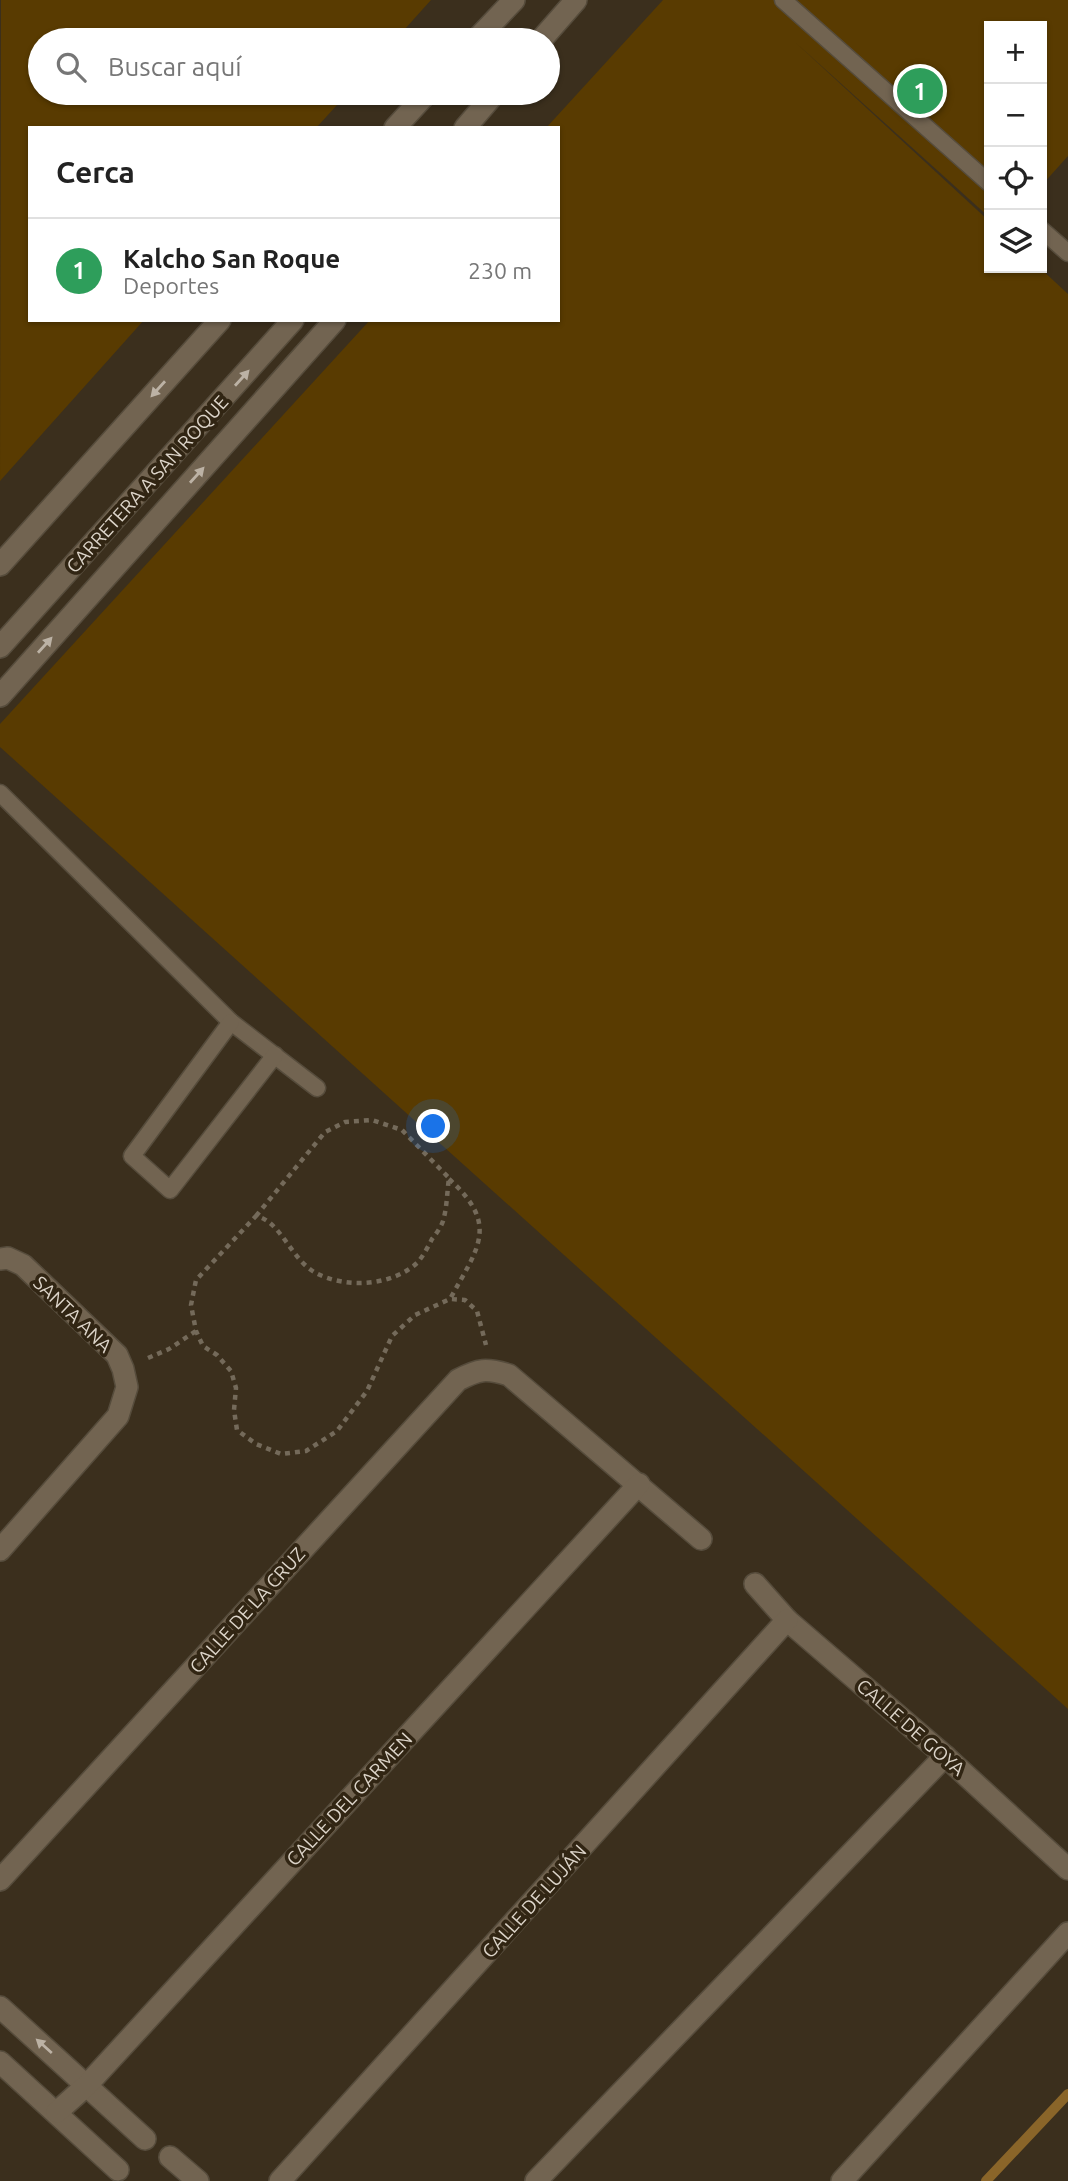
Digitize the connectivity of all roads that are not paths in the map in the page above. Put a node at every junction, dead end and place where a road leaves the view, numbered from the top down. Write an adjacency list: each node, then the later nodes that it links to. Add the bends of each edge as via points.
1 (514, 0): 4 (street)
2 (576, 0): 5 (street)
3 (783, 0): 10 (lane)
4 (487, 28)
5 (552, 28)
6 (416, 105): 8 (street)
7 (485, 105): 9 (street)
8 (397, 126)
9 (467, 126)
10 (984, 179)
11 (1047, 234): 12 (lane)
12 (1068, 253)
13 (218, 322): 16 (street, one-way to 16)
14 (291, 322): 17 (street, CARRETERA A SAN ROQUE, one-way to 14)
15 (333, 322): 18 (street, one-way to 15)
16 (0, 565)
17 (0, 647)
18 (0, 696)
19 (0, 793): 20 (lane)
20 (231, 1022): 21 (lane); 21 (lane, via 132,1156 170,1189)
21 (275, 1055): 22 (lane)
22 (317, 1088)
23 (0, 1259): 26 (street, SANTA ANA, via 23,1265 117,1355 125,1378 118,1416)
24 (639, 1484): 25 (street); 31 (street, CALLE DE LA CRUZ, via 501,1372 476,1370 458,1380); 35 (street, CALLE DEL CARMEN)
25 (701, 1539)
26 (0, 1550)
27 (755, 1584): 28 (street, CALLE DE GOYA)
28 (787, 1620): 29 (street, CALLE DE GOYA); 41 (street, CALLE DE LUJÁN)
29 (945, 1756): 30 (street, CALLE DE GOYA); 42 (street)
30 (1068, 1869)
31 (0, 1881)
32 (1068, 1933): 43 (street)
33 (0, 2007): 35 (street, one-way to 33)
34 (0, 2062): 36 (street)
35 (87, 2085): 36 (street, CALLE DEL CARMEN); 37 (street)
36 (57, 2112): 39 (street)
37 (145, 2139)
38 (170, 2157): 40 (street)
39 (118, 2170)
40 (198, 2181)
41 (280, 2181)
42 (537, 2181)
43 (842, 2181)

